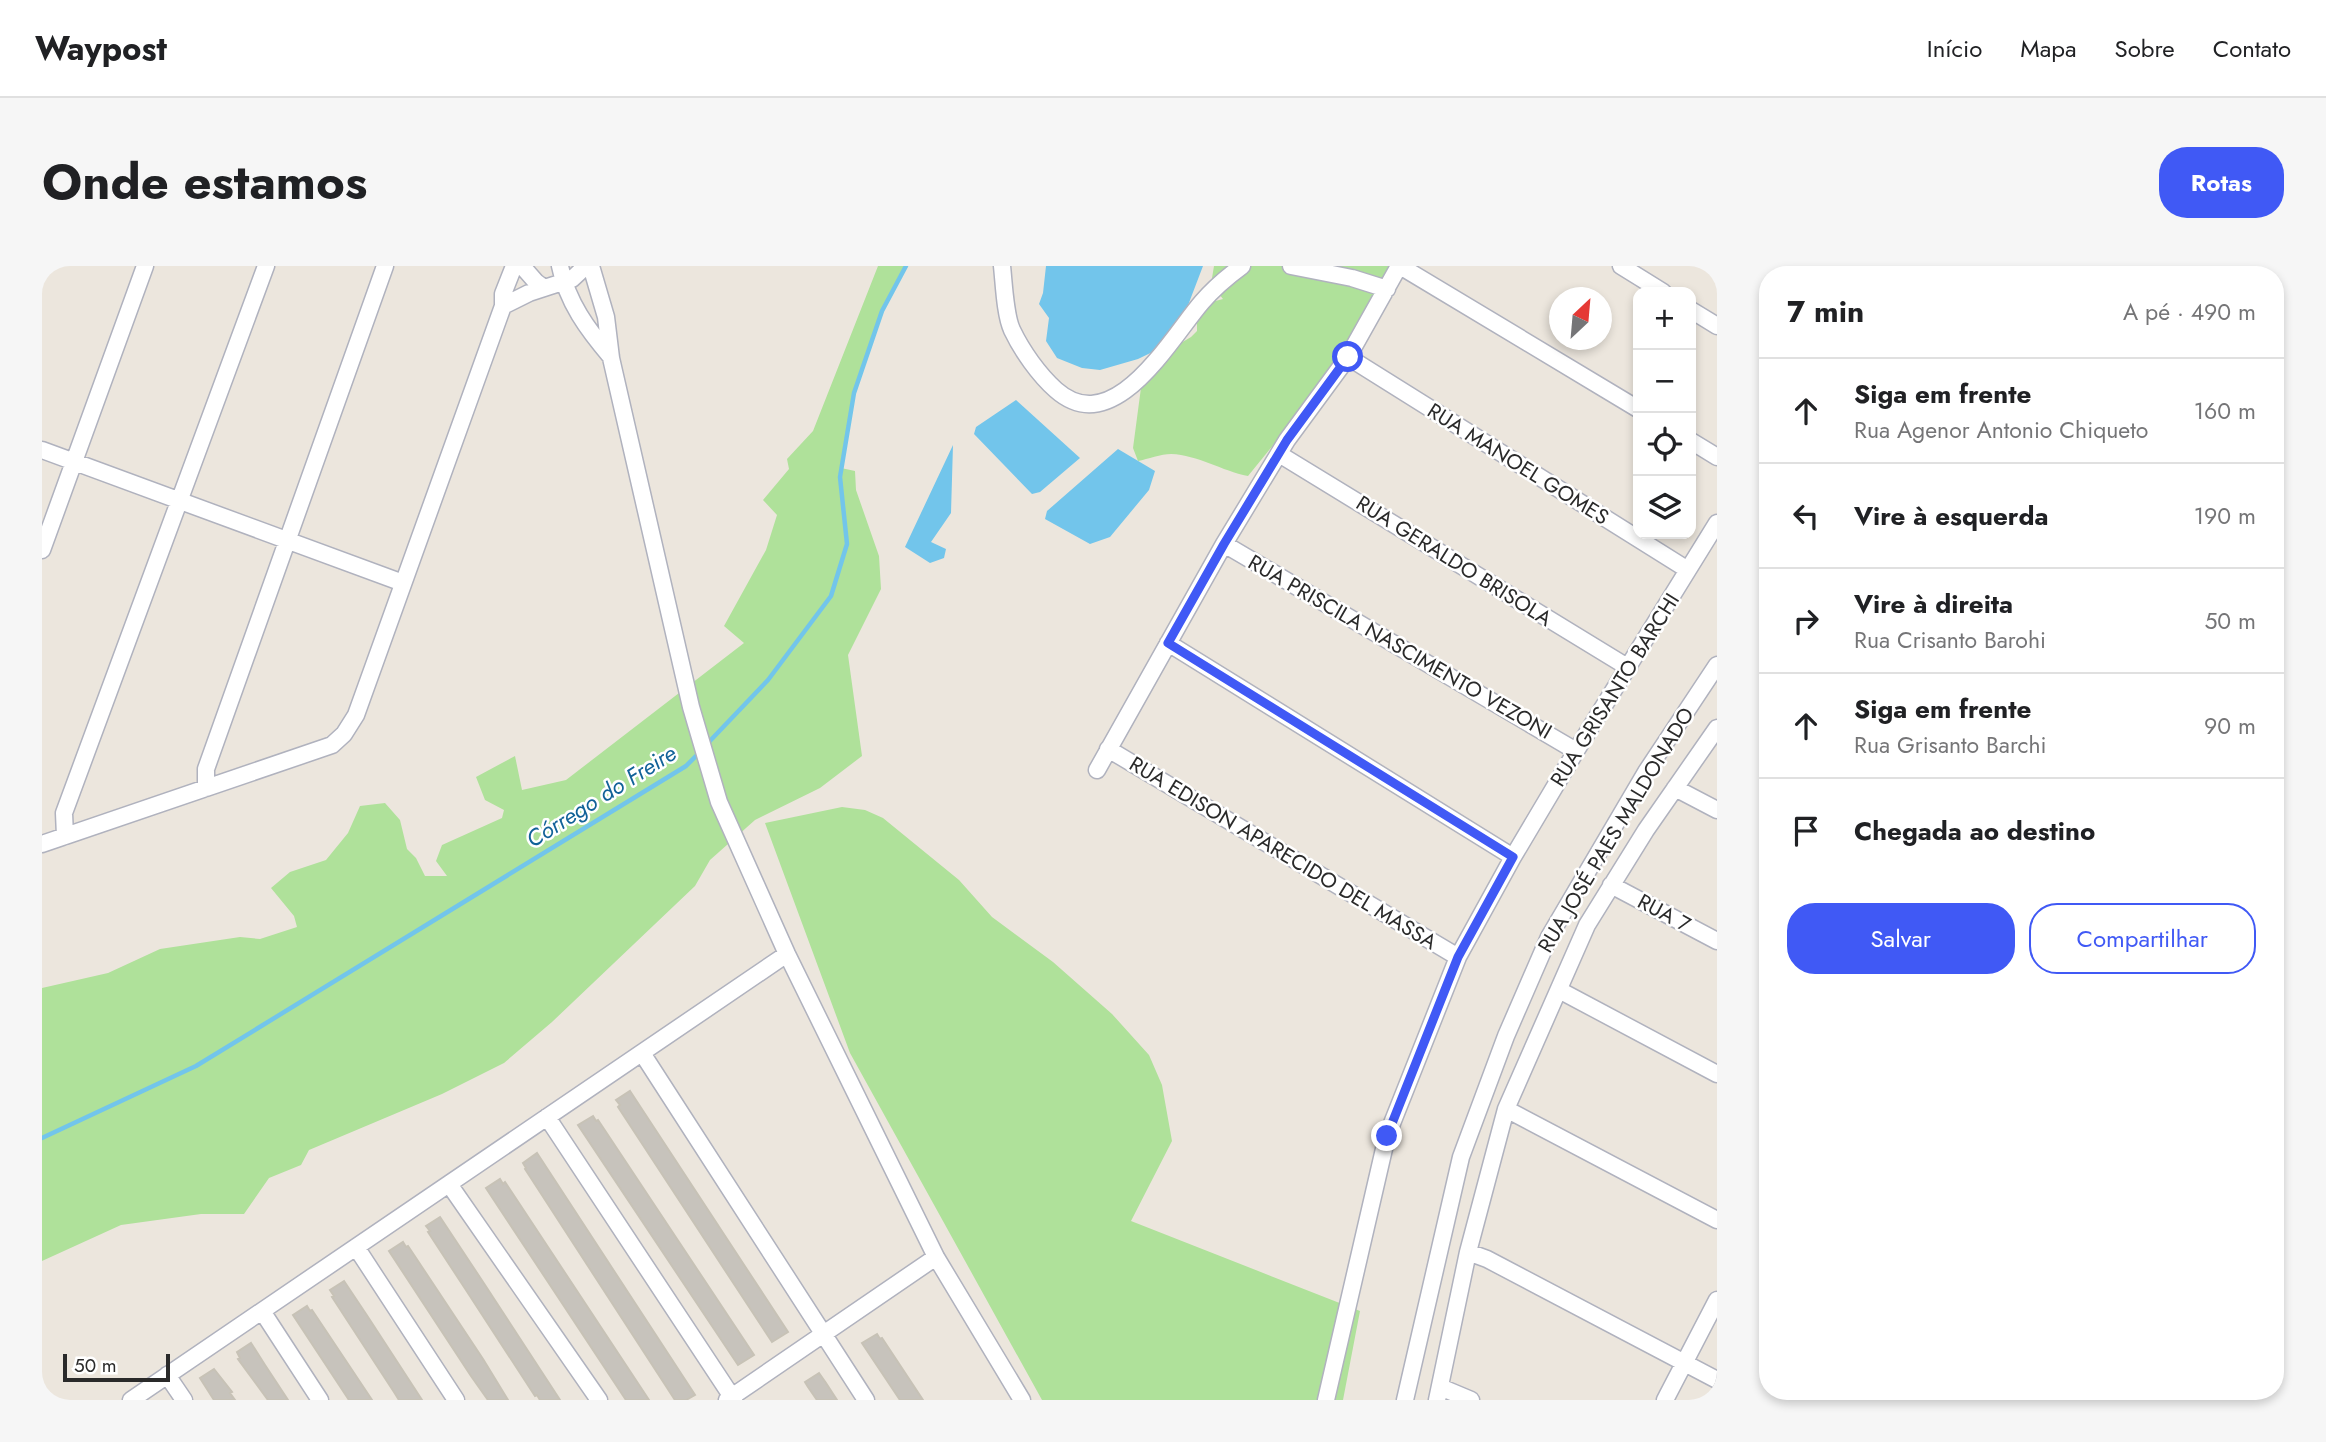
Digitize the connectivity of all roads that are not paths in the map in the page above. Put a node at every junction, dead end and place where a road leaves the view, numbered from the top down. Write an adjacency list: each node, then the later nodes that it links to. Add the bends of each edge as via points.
1 (145, 266): 27 (street)
2 (266, 266): 28 (street)
3 (385, 266): 30 (street)
4 (514, 266): 17 (street)
5 (522, 266): 15 (street)
6 (586, 266): 13 (street, via 579,274)
7 (592, 266): 21 (street)
8 (1002, 266): 9 (street, via 1011,328 1044,380 1065,398 1092,405 1109,402 1132,386 1222,281)
9 (1242, 266)
10 (1291, 266): 16 (street)
11 (1400, 266): 16 (street); 22 (street)
12 (1621, 266): 14 (street)
13 (562, 274): 15 (street); 21 (street, via 586,328)
14 (1655, 287)
15 (544, 288): 17 (street)
16 (1387, 289): 20 (street)
17 (503, 306): 34 (street)
18 (1696, 313): 19 (street)
19 (1717, 326)
20 (1348, 357): 25 (street); 33 (street, RUA MANOEL GOMES)
21 (611, 358): 50 (street, via 691,707 719,802)
22 (1633, 406)
23 (1696, 444): 26 (street)
24 (42, 450): 27 (street)
25 (1279, 454): 31 (street); 37 (street, RUA GERALDO BRISOLA)
26 (1717, 457)
27 (74, 462): 28 (street); 32 (street)
28 (178, 500): 30 (street); 45 (street, via 64,813)
29 (1717, 523): 33 (street, RUA GRISANTO BARCHI)
30 (286, 540): 34 (street); 42 (street, via 206,769)
31 (1224, 544): 35 (street); 40 (street, RUA PRISCILA NASCIMENTO VEZONI)
32 (42, 550)
33 (1688, 570): 37 (street, RUA GRISANTO BARCHI)
34 (402, 583): 42 (street, via 356,715 344,734 332,746)
35 (1168, 643): 39 (street); 47 (street)
36 (1717, 665): 78 (street, RUA JOSÉ PAES MALDONADO, via 1646,772 1549,937 1506,1036 1461,1157)
37 (1629, 668): 40 (street, RUA GRISANTO BARCHI)
38 (1717, 728): 43 (street, RUA JOSÉ PAES MALDONADO)
39 (1108, 749): 41 (street); 51 (street, RUA EDISON APARECIDO DEL MASSA)
40 (1576, 751): 47 (street, RUA GRISANTO BARCHI)
41 (1097, 770)
42 (206, 788): 45 (street)
43 (1675, 788): 44 (street); 48 (street, RUA JOSÉ PAES MALDONADO)
44 (1717, 810)
45 (65, 836): 46 (street)
46 (42, 844)
47 (1513, 857): 51 (street, RUA GRISANTO BARCHI)
48 (1611, 885): 49 (street, RUA 7); 52 (street, RUA JOSÉ PAES MALDONADO, via 1587,925)
49 (1717, 941)
50 (787, 954): 53 (street); 61 (street)
51 (1458, 957): 77 (street, via 1387,1136)
52 (1559, 990): 54 (street); 55 (street, RUA JOSÉ PAES MALDONADO)
53 (642, 1053): 56 (street); 64 (street)
54 (1717, 1074)
55 (1506, 1109): 58 (street); 60 (street, RUA JOSÉ PAES MALDONADO)
56 (547, 1117): 57 (street); 69 (street)
57 (449, 1184): 59 (street); 74 (street)
58 (1717, 1220)
59 (356, 1247): 63 (street); 73 (street)
60 (1468, 1252): 65 (street); 68 (street, RUA JOSÉ PAES MALDONADO)
61 (936, 1257): 64 (street); 76 (street)
62 (1717, 1300): 65 (street)
63 (262, 1311): 66 (street); 72 (street)
64 (824, 1334): 69 (street); 75 (street)
65 (1684, 1363): 67 (street); 80 (street)
66 (167, 1375): 70 (street); 71 (street)
67 (1717, 1380)
68 (1439, 1394): 79 (street)
69 (731, 1399)
70 (131, 1400)
71 (184, 1400)
72 (320, 1400)
73 (456, 1400)
74 (599, 1400)
75 (866, 1400)
76 (1022, 1400)
77 (1326, 1400)
78 (1405, 1400)
79 (1471, 1400)
80 (1665, 1400)

